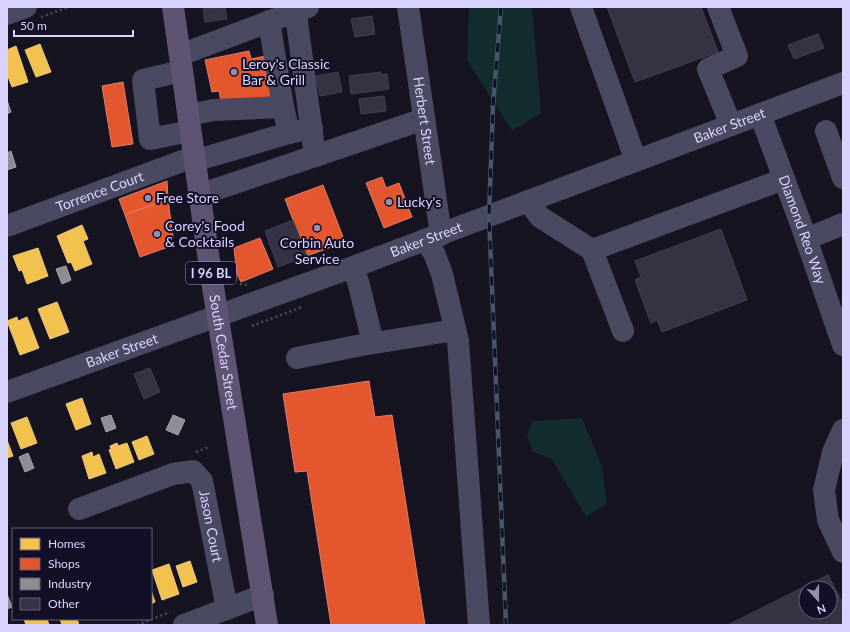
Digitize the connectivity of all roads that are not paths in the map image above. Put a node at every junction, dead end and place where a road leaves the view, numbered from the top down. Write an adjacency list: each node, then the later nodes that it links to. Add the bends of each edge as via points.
1 (26, 7): 7 (street)
2 (173, 7): 9 (main road, South Cedar Street / I 96 BL)
3 (408, 7): 13 (street, Herbert Street)
4 (581, 7): 21 (street)
5 (718, 7): 15 (street, via 737,56 708,69)
6 (300, 9): 8 (street); 16 (street)
7 (7, 14)
8 (269, 21): 9 (street); 11 (street)
9 (181, 63): 14 (main road, South Cedar Street / I 96 BL); 14 (street, via 143,80 150,139)
10 (843, 83): 12 (street, Baker Street)
11 (283, 107): 14 (street, via 214,110); 18 (street)
12 (760, 114): 15 (street, Baker Street); 23 (street, Diamond Reo Way)
13 (424, 119): 19 (street); 28 (street, Herbert Street)
14 (189, 123): 20 (main road, South Cedar Street / I 96 BL)
15 (730, 125): 21 (street, Baker Street)
16 (312, 128): 18 (street, Torrence Court); 19 (street)
17 (826, 131): 22 (street)
18 (289, 133): 20 (street, Torrence Court)
19 (315, 156): 24 (street)
20 (194, 159): 24 (main road, South Cedar Street / I 96 BL); 27 (street, Torrence Court)
21 (636, 161): 25 (street, Baker Street)
22 (843, 178)
23 (784, 179): 29 (street, Diamond Reo Way); 30 (street)
24 (199, 195): 32 (main road, South Cedar Street / I 96 BL)
25 (528, 201): 28 (street, Baker Street); 30 (street, via 540,217)
26 (843, 224): 29 (street)
27 (7, 226)
28 (433, 238): 31 (street, Baker Street); 33 (street, via 434,253 442,274)
29 (806, 239): 36 (street, Diamond Reo Way)
30 (592, 250): 34 (street)
31 (354, 267): 32 (street, Baker Street); 35 (street)
32 (218, 316): 38 (street, Baker Street); 43 (main road, South Cedar Street / I 96 BL)
33 (455, 330): 35 (street); 47 (street, via 458,340)
34 (623, 331)
35 (373, 343): 37 (street)
36 (843, 345)
37 (298, 358)
38 (7, 392)
39 (843, 430): 40 (street)
40 (838, 455): 42 (street, via 824,490 828,520)
41 (79, 509): 44 (street, Jason Court, via 173,474 193,471 202,481)
42 (843, 552)
43 (263, 595): 44 (street); 46 (main road, South Cedar Street / I 96 BL)
44 (227, 608): 45 (street)
45 (184, 625)
46 (267, 625)
47 (480, 625)

